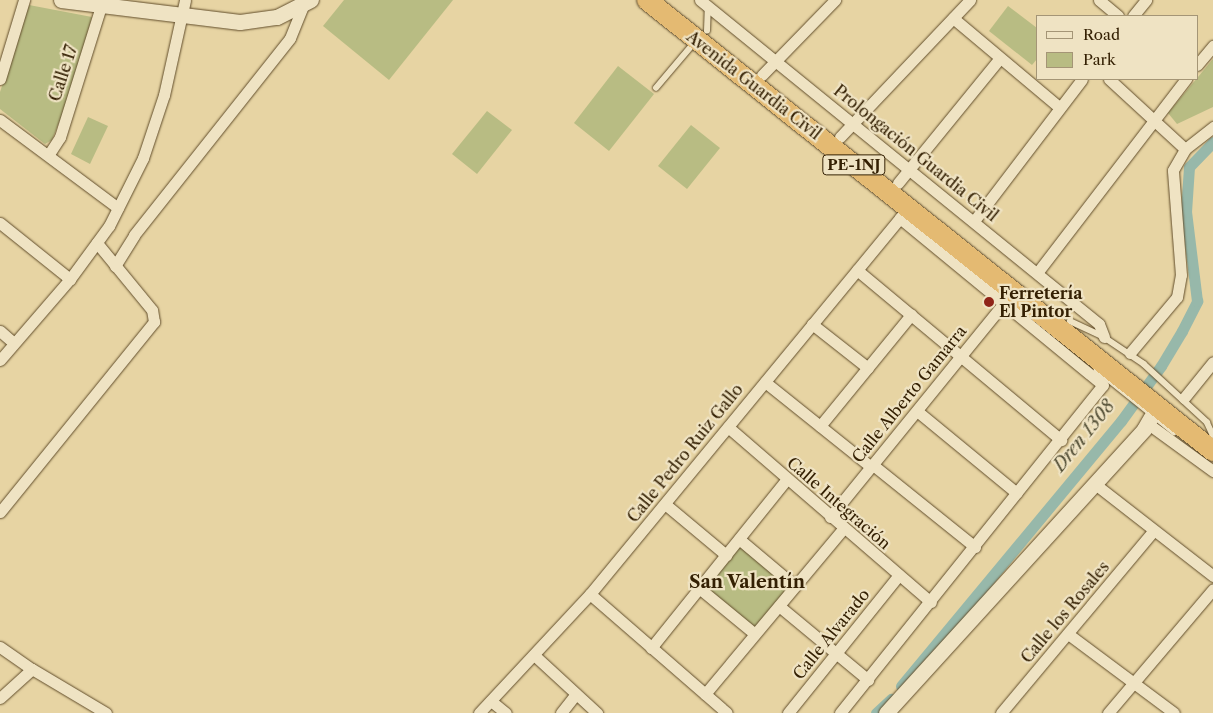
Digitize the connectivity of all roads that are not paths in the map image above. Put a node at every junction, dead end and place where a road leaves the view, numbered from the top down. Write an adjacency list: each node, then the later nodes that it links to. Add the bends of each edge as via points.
1 (24, 0): 22 (street)
2 (61, 0): 11 (street)
3 (185, 0): 15 (street)
4 (647, 0): 17 (highway, Avenida Guardia Civil / PE-1NJ)
5 (669, 0): 17 (highway, Avenida Guardia Civil / PE-1NJ)
6 (835, 0): 21 (street)
7 (970, 0): 16 (street)
8 (1099, 0): 13 (street)
9 (1146, 0): 14 (street)
10 (302, 1): 15 (street, via 268,10); 40 (street, via 290,38 134,235)
11 (102, 3): 15 (street); 33 (street, Calle 17, via 60,137)
12 (704, 4): 17 (lane); 21 (street)
13 (1117, 15)
14 (1133, 15)
15 (185, 16): 35 (street, via 143,158)
16 (953, 18): 19 (street); 31 (street)
17 (702, 35): 21 (highway, Avenida Guardia Civil / PE-1NJ); 26 (lane); 36 (highway, Avenida Guardia Civil / PE-1NJ)
18 (1213, 46): 20 (street)
19 (1000, 58): 27 (street); 34 (street)
20 (1198, 65)
21 (769, 68): 31 (highway, Avenida Guardia Civil / PE-1NJ)
22 (0, 79)
23 (1081, 80): 27 (street)
24 (1110, 80): 28 (street)
25 (1185, 80): 28 (street)
26 (656, 88)
27 (1059, 107): 37 (street)
28 (1153, 117): 32 (street); 42 (street)
29 (0, 120): 33 (street)
30 (1213, 127): 32 (street)
31 (847, 130): 34 (highway, Avenida Guardia Civil / PE-1NJ)
32 (1185, 150): 55 (street, via 1173,170 1181,275 1177,297)
33 (49, 154): 35 (street)
34 (903, 176): 37 (street, Prolongación Guardia Civil); 47 (highway, Avenida Guardia Civil / PE-1NJ)
35 (118, 208): 39 (street)
36 (904, 213): 41 (street, Calle Pedro Ruiz Gallo); 44 (highway, Avenida Guardia Civil / PE-1NJ)
37 (974, 221): 42 (street, Prolongación Guardia Civil)
38 (0, 224): 43 (street)
39 (97, 243): 40 (street); 43 (street)
40 (115, 266): 70 (street, via 152,310 154,322)
41 (857, 270): 45 (street); 46 (street, Calle Pedro Ruiz Gallo)
42 (1037, 273): 49 (street, Prolongación Guardia Civil, via 1099,324)
43 (70, 279): 50 (street)
44 (1008, 298): 47 (highway, Avenida Guardia Civil / PE-1NJ); 51 (street, Calle Alberto Gamarra); 62 (street, via 1103,385)
45 (911, 315): 51 (street); 54 (street)
46 (812, 324): 54 (street); 56 (street, Calle Pedro Ruiz Gallo)
47 (1065, 325): 49 (lane); 55 (highway, Avenida Guardia Civil / PE-1NJ)
48 (0, 331): 50 (street)
49 (1104, 338): 55 (lane)
50 (14, 343): 52 (street)
51 (962, 356): 59 (street, Calle Alberto Gamarra); 62 (street)
52 (0, 360)
53 (1213, 362): 57 (street)
54 (868, 368): 60 (street)
55 (1126, 369): 58 (highway, Avenida Guardia Civil / PE-1NJ)
56 (765, 382): 60 (street); 61 (street, Calle Pedro Ruiz Gallo)
57 (1184, 398): 58 (lane); 63 (lane, via 1207,422)
58 (1156, 407): 63 (highway, Avenida Guardia Civil / PE-1NJ); 65 (street); 67 (street)
59 (916, 411): 64 (street, Calle Alberto Gamarra); 68 (street)
60 (820, 426): 64 (street)
61 (728, 427): 66 (street, Calle Integración); 69 (street, Calle Pedro Ruiz Gallo)
62 (1061, 440): 68 (street)
63 (1212, 442)
64 (872, 466): 71 (street, Calle Alberto Gamarra); 75 (street)
65 (1213, 471)
66 (787, 479): 71 (street, Calle Integración); 74 (street)
67 (1094, 484): 73 (street); 106 (street)
68 (1017, 493): 75 (street)
69 (665, 504): 76 (street); 82 (street, Calle Pedro Ruiz Gallo)
70 (0, 512)
71 (830, 517): 72 (street, Calle Integración)
72 (843, 529): 77 (street, Calle Integración); 79 (street)
73 (1153, 531): 78 (street); 86 (street, Calle los Rosales)
74 (739, 539): 76 (street); 79 (street)
75 (975, 547): 83 (street)
76 (726, 555): 80 (street)
77 (899, 576): 83 (street, Calle Integración); 89 (street, Calle Alvarado)
78 (1213, 576)
79 (795, 586): 84 (street)
80 (699, 588): 85 (street); 88 (street)
81 (1213, 589): 93 (street)
82 (590, 594): 88 (street); 90 (street, Calle Pedro Ruiz Gallo)
83 (931, 602): 92 (street)
84 (779, 606): 85 (street); 89 (street)
85 (755, 634): 95 (street)
86 (1068, 634): 93 (street); 107 (street, Calle los Rosales)
87 (0, 647): 91 (street)
88 (651, 648): 95 (street)
89 (836, 653): 92 (street); 104 (street, Calle Alvarado)
90 (534, 655): 94 (street); 97 (street, Calle Pedro Ruiz Gallo)
91 (32, 670): 96 (street); 98 (street)
92 (868, 680): 105 (street)
93 (1132, 683): 108 (street); 109 (street)
94 (576, 694): 101 (street); 102 (street)
95 (705, 694): 103 (street)
96 (0, 698)
97 (491, 701): 99 (street, Calle Pedro Ruiz Gallo); 100 (street)
98 (106, 713)
99 (480, 713)
100 (506, 713)
101 (560, 713)
102 (597, 713)
103 (726, 713)
104 (788, 713)
105 (840, 713)
106 (886, 713)
107 (1002, 713)
108 (1108, 713)
109 (1174, 713)

